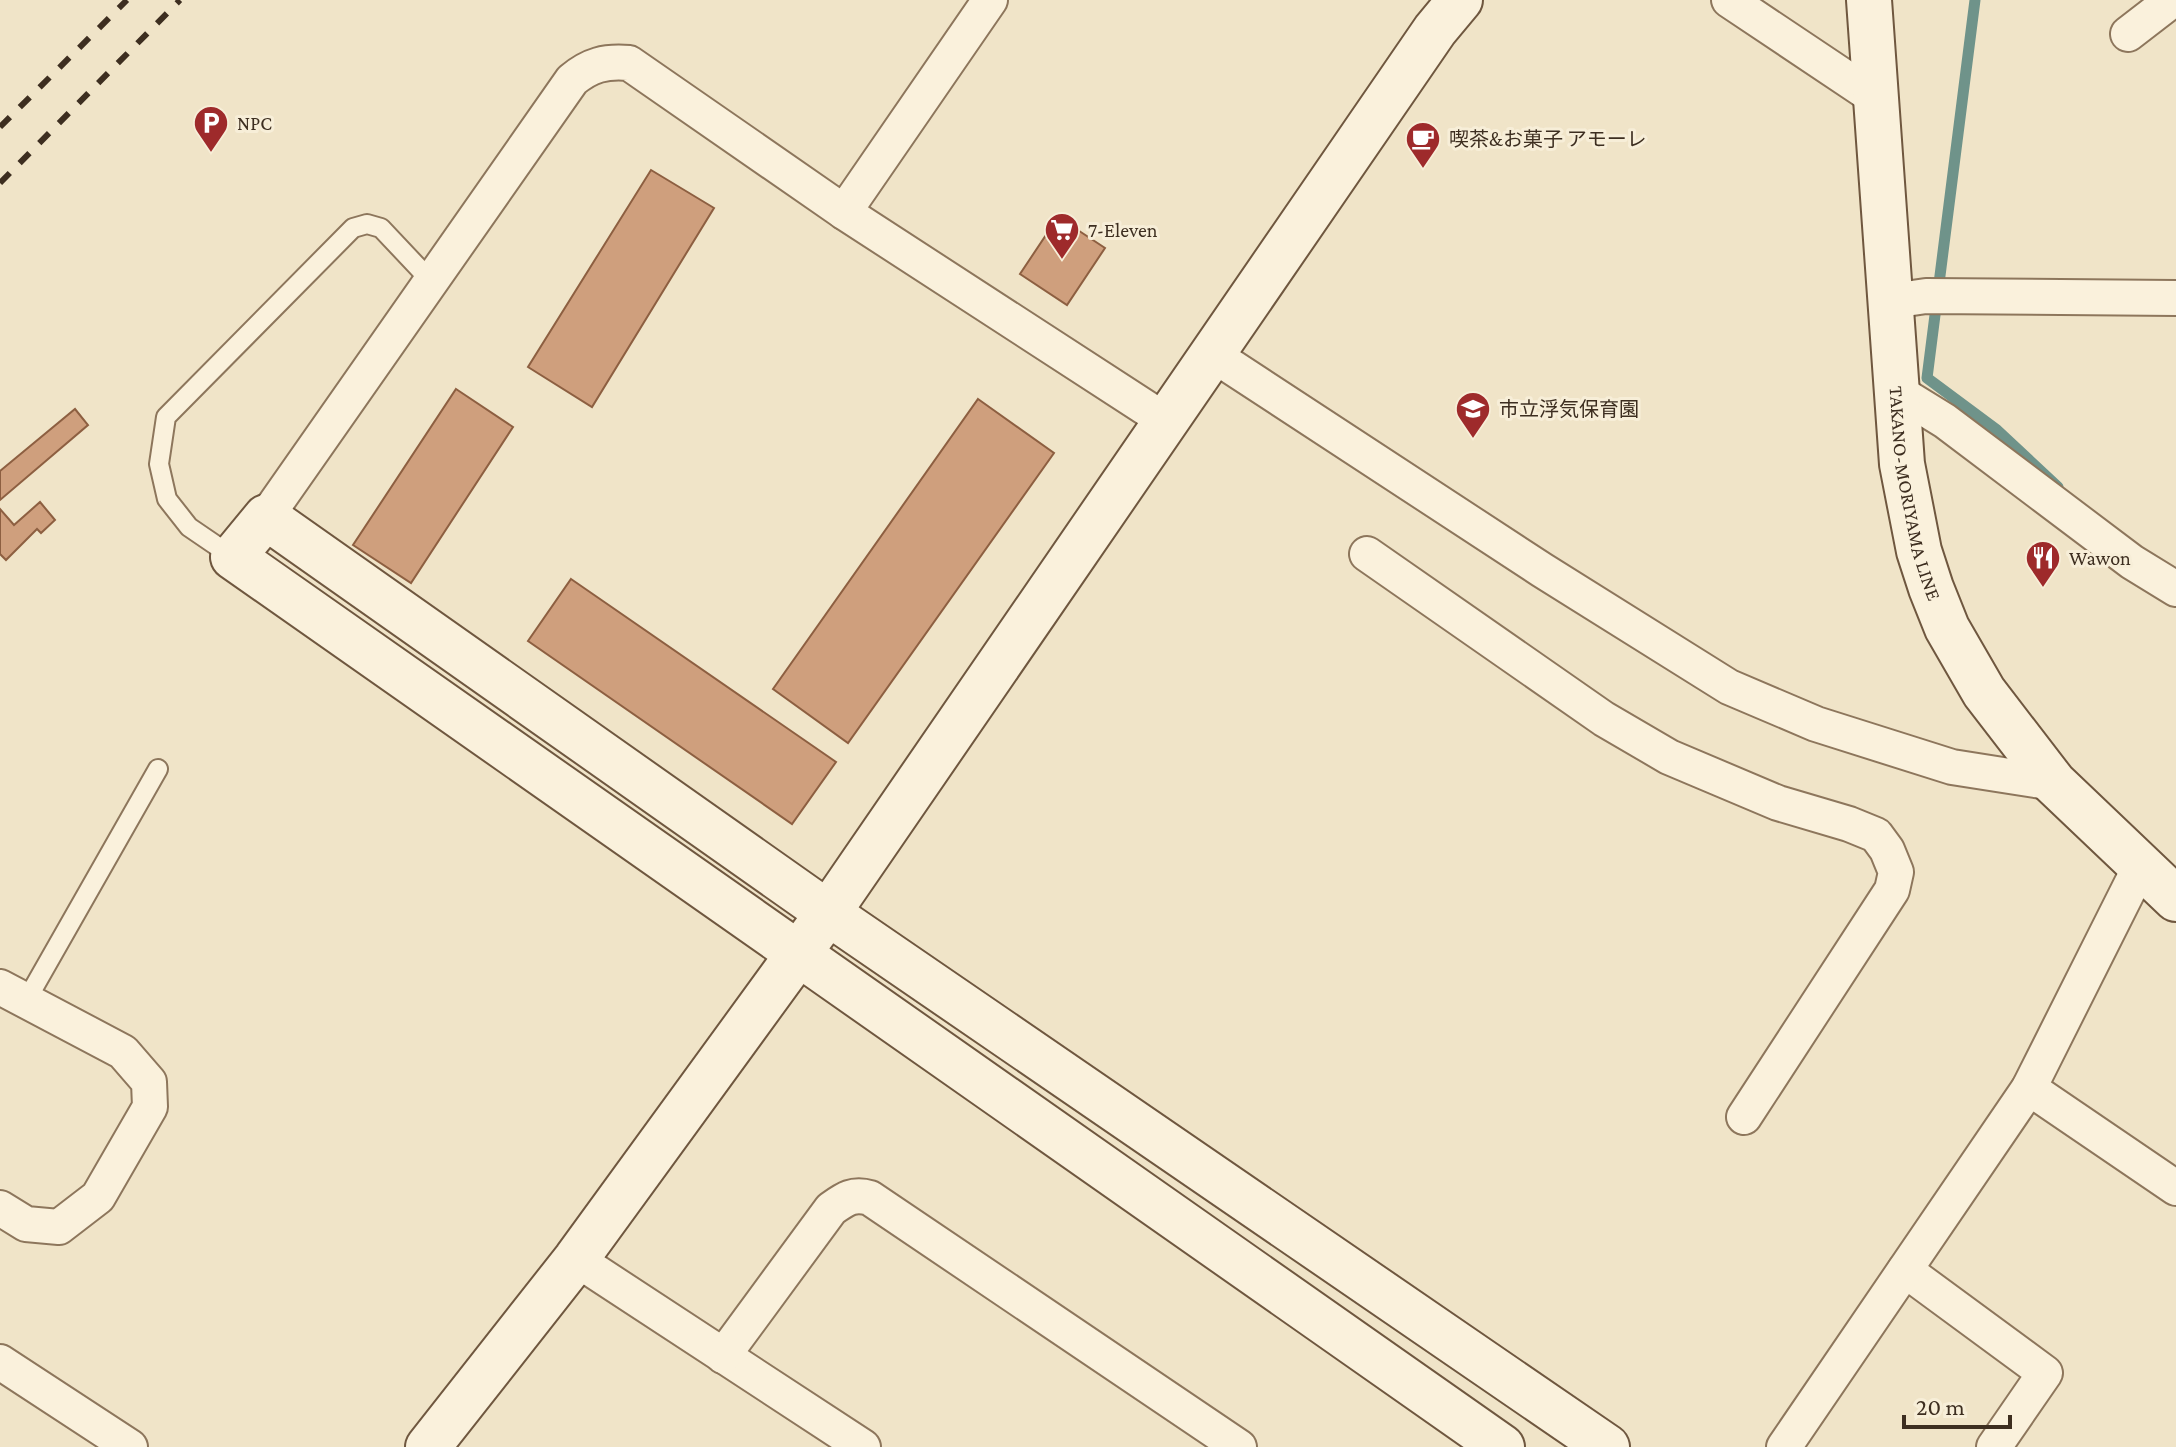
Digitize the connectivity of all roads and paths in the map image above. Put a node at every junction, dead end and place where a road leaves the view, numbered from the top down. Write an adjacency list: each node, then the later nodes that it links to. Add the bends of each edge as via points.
1 (990, 0): 8 (street)
2 (1460, 0): 12 (street)
3 (1729, 0): 7 (street)
4 (1869, 0): 7 (street, TAKANO-MORIYAMA LINE)
5 (2172, 0): 6 (street)
6 (2128, 34)
7 (1877, 99): 10 (street, TAKANO-MORIYAMA LINE)
8 (844, 212): 9 (street, via 629,63 610,61 587,68 572,80); 14 (street)
9 (431, 281): 15 (street); 17 (lane, via 381,228 353,228 166,417 159,464 167,499 189,527)
10 (1923, 298): 11 (street); 13 (street, TAKANO-MORIYAMA LINE)
11 (2176, 298)
12 (1212, 354): 14 (street); 20 (street, via 1729,687 1816,724 1952,767)
13 (1898, 392): 18 (street); 20 (street, TAKANO-MORIYAMA LINE, via 1902,464 1919,551 1942,614 1984,692)
14 (1166, 421): 23 (street)
15 (266, 517): 17 (street); 23 (street)
16 (1367, 554): 27 (street, via 1604,719 1669,757 1778,803 1876,835 1887,850 1896,872 1892,890)
17 (233, 557): 24 (street)
18 (2176, 589)
19 (158, 769): 25 (lane)
20 (2054, 783): 21 (street, TAKANO-MORIYAMA LINE)
21 (2141, 865): 22 (street, TAKANO-MORIYAMA LINE); 26 (street)
22 (2176, 899)
23 (828, 913): 24 (street); 39 (street)
24 (798, 954): 30 (street); 38 (street)
25 (13, 994): 29 (street, via 123,1052 149,1082 150,1107 98,1197 59,1227 26,1224)
26 (2029, 1088): 28 (street); 31 (street)
27 (1744, 1117)
28 (2176, 1188)
29 (0, 1208)
30 (576, 1259): 32 (street); 35 (street)
31 (1905, 1270): 40 (street); 41 (street, via 2045,1373)
32 (723, 1356): 36 (street); 37 (street, via 831,1209 859,1195)
33 (0, 1362): 34 (street)
34 (130, 1447)
35 (428, 1447)
36 (863, 1447)
37 (1239, 1447)
38 (1502, 1447)
39 (1607, 1447)
40 (1784, 1447)
41 (1994, 1447)

